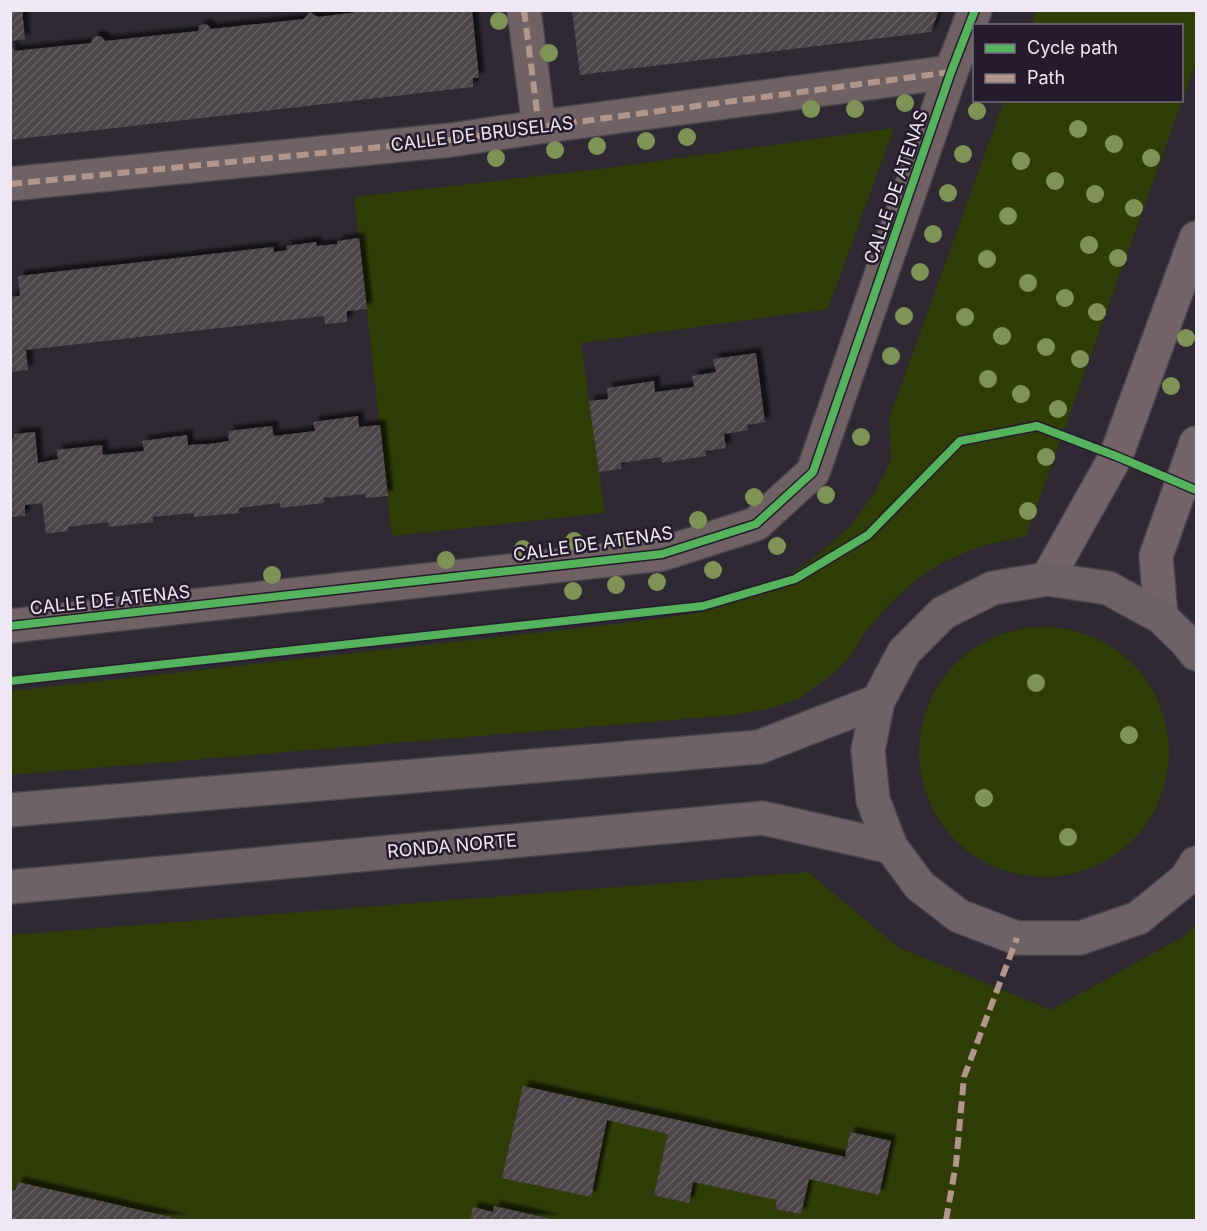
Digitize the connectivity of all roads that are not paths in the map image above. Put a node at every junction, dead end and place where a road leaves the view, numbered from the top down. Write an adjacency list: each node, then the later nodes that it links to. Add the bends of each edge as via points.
1 (524, 10): 4 (street)
2 (975, 10): 3 (street, CALLE DE ATENAS)
3 (951, 72): 4 (street, CALLE DE BRUSELAS); 10 (street, CALLE DE ATENAS, via 813,472 756,524 662,554)
4 (539, 127): 5 (street, CALLE DE BRUSELAS, via 452,140)
5 (10, 184)
6 (1197, 238): 8 (main road, via 1116,456)
7 (1197, 443): 9 (main road, via 1156,556)
8 (1047, 579): 9 (main road, via 1108,588); 12 (main road, via 993,588 943,613 904,652)
9 (1161, 617): 11 (main road)
10 (10, 626)
11 (1197, 654)
12 (878, 701): 13 (main road, via 759,747); 14 (main road, via 868,750 873,800)
13 (10, 810)
14 (891, 847): 15 (main road, via 920,886 959,916 1017,938 1080,938 1138,918 1186,879); 16 (main road, RONDA NORTE, via 763,818)
15 (1197, 863)
16 (10, 887)

